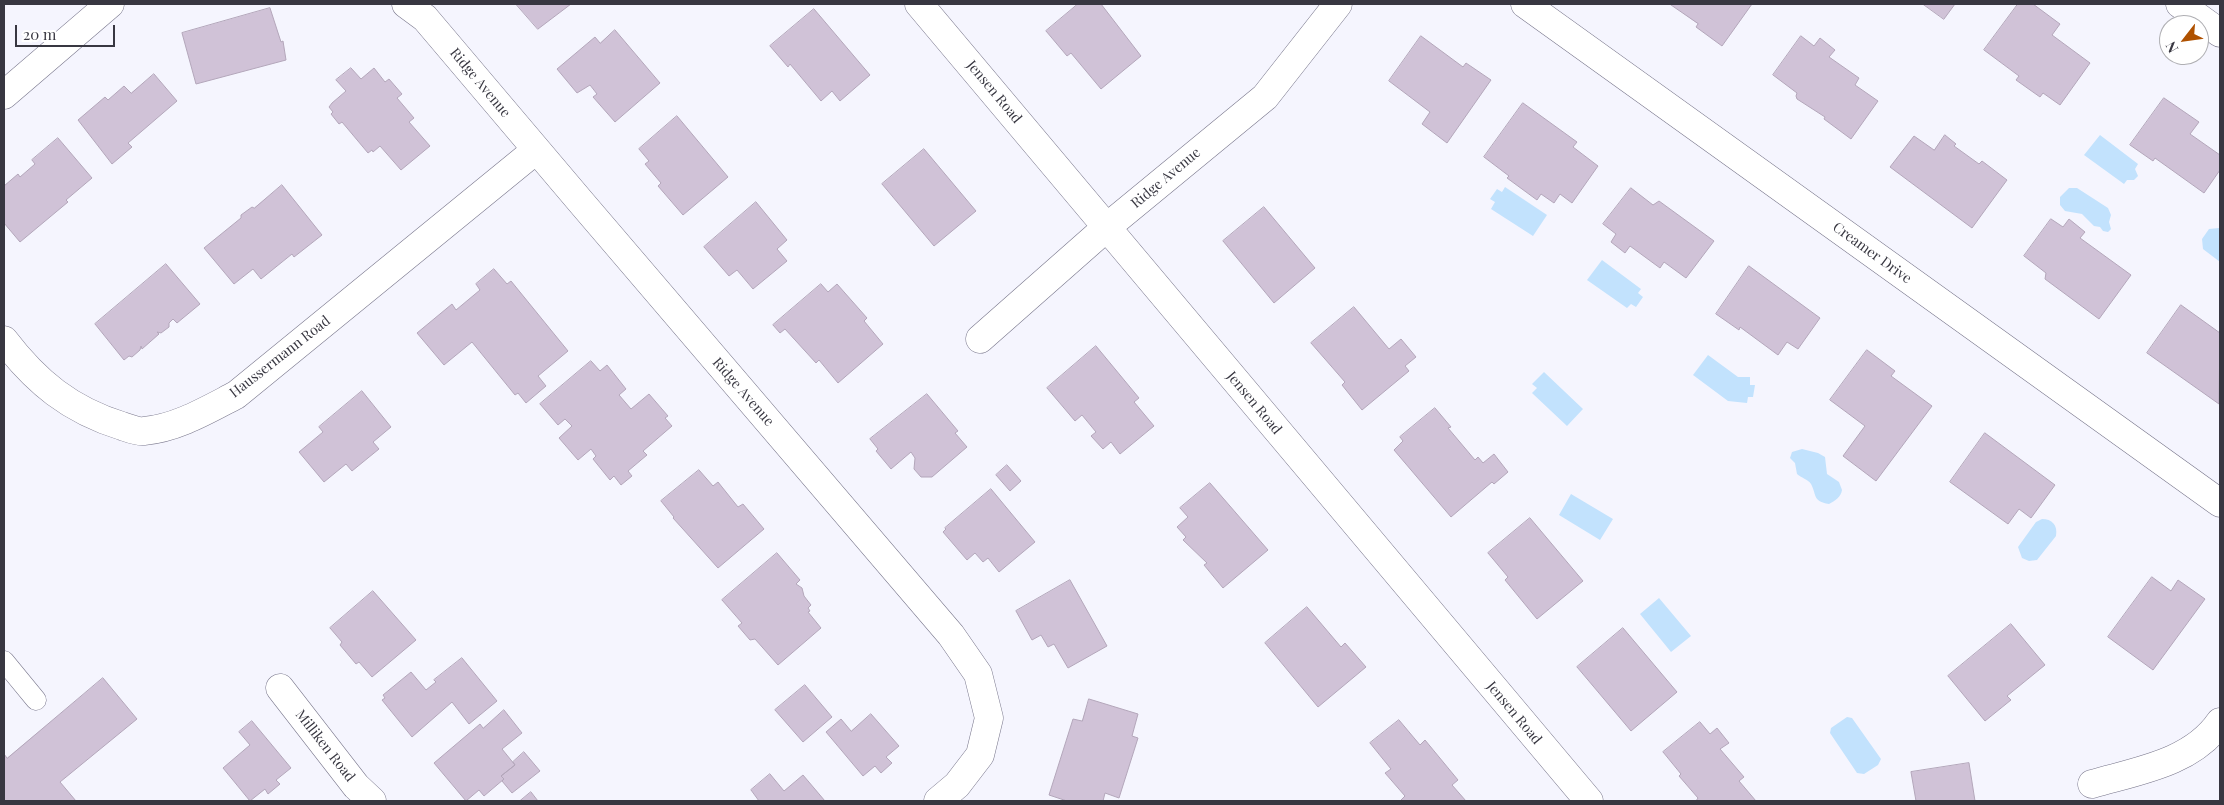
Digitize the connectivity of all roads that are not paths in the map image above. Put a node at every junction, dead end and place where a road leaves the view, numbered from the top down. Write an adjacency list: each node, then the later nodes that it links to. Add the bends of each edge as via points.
1 (110, 4): 8 (street)
2 (406, 4): 9 (street, Ridge Avenue, via 425,18)
3 (920, 4): 10 (street, Jensen Road)
4 (1338, 4): 10 (street, Ridge Avenue, via 1265,97)
5 (1525, 4): 13 (street, Creamer Drive)
6 (2180, 4): 7 (street)
7 (2220, 33)
8 (4, 94)
9 (536, 150): 12 (street, Haussermann Road, via 236,395 188,420 142,432 98,418 59,397); 20 (street, Ridge Avenue, via 951,635 978,674 989,718 980,756 957,785)
10 (1107, 227): 11 (street, Ridge Avenue); 21 (street, Jensen Road)
11 (980, 339)
12 (4, 340)
13 (2220, 503)
14 (4, 662): 16 (lane)
15 (280, 688): 19 (street, Milliken Road)
16 (36, 700)
17 (2220, 722): 18 (street, via 2211,735 2168,763)
18 (2092, 784)
19 (355, 796)
20 (938, 801)
21 (1589, 801)

